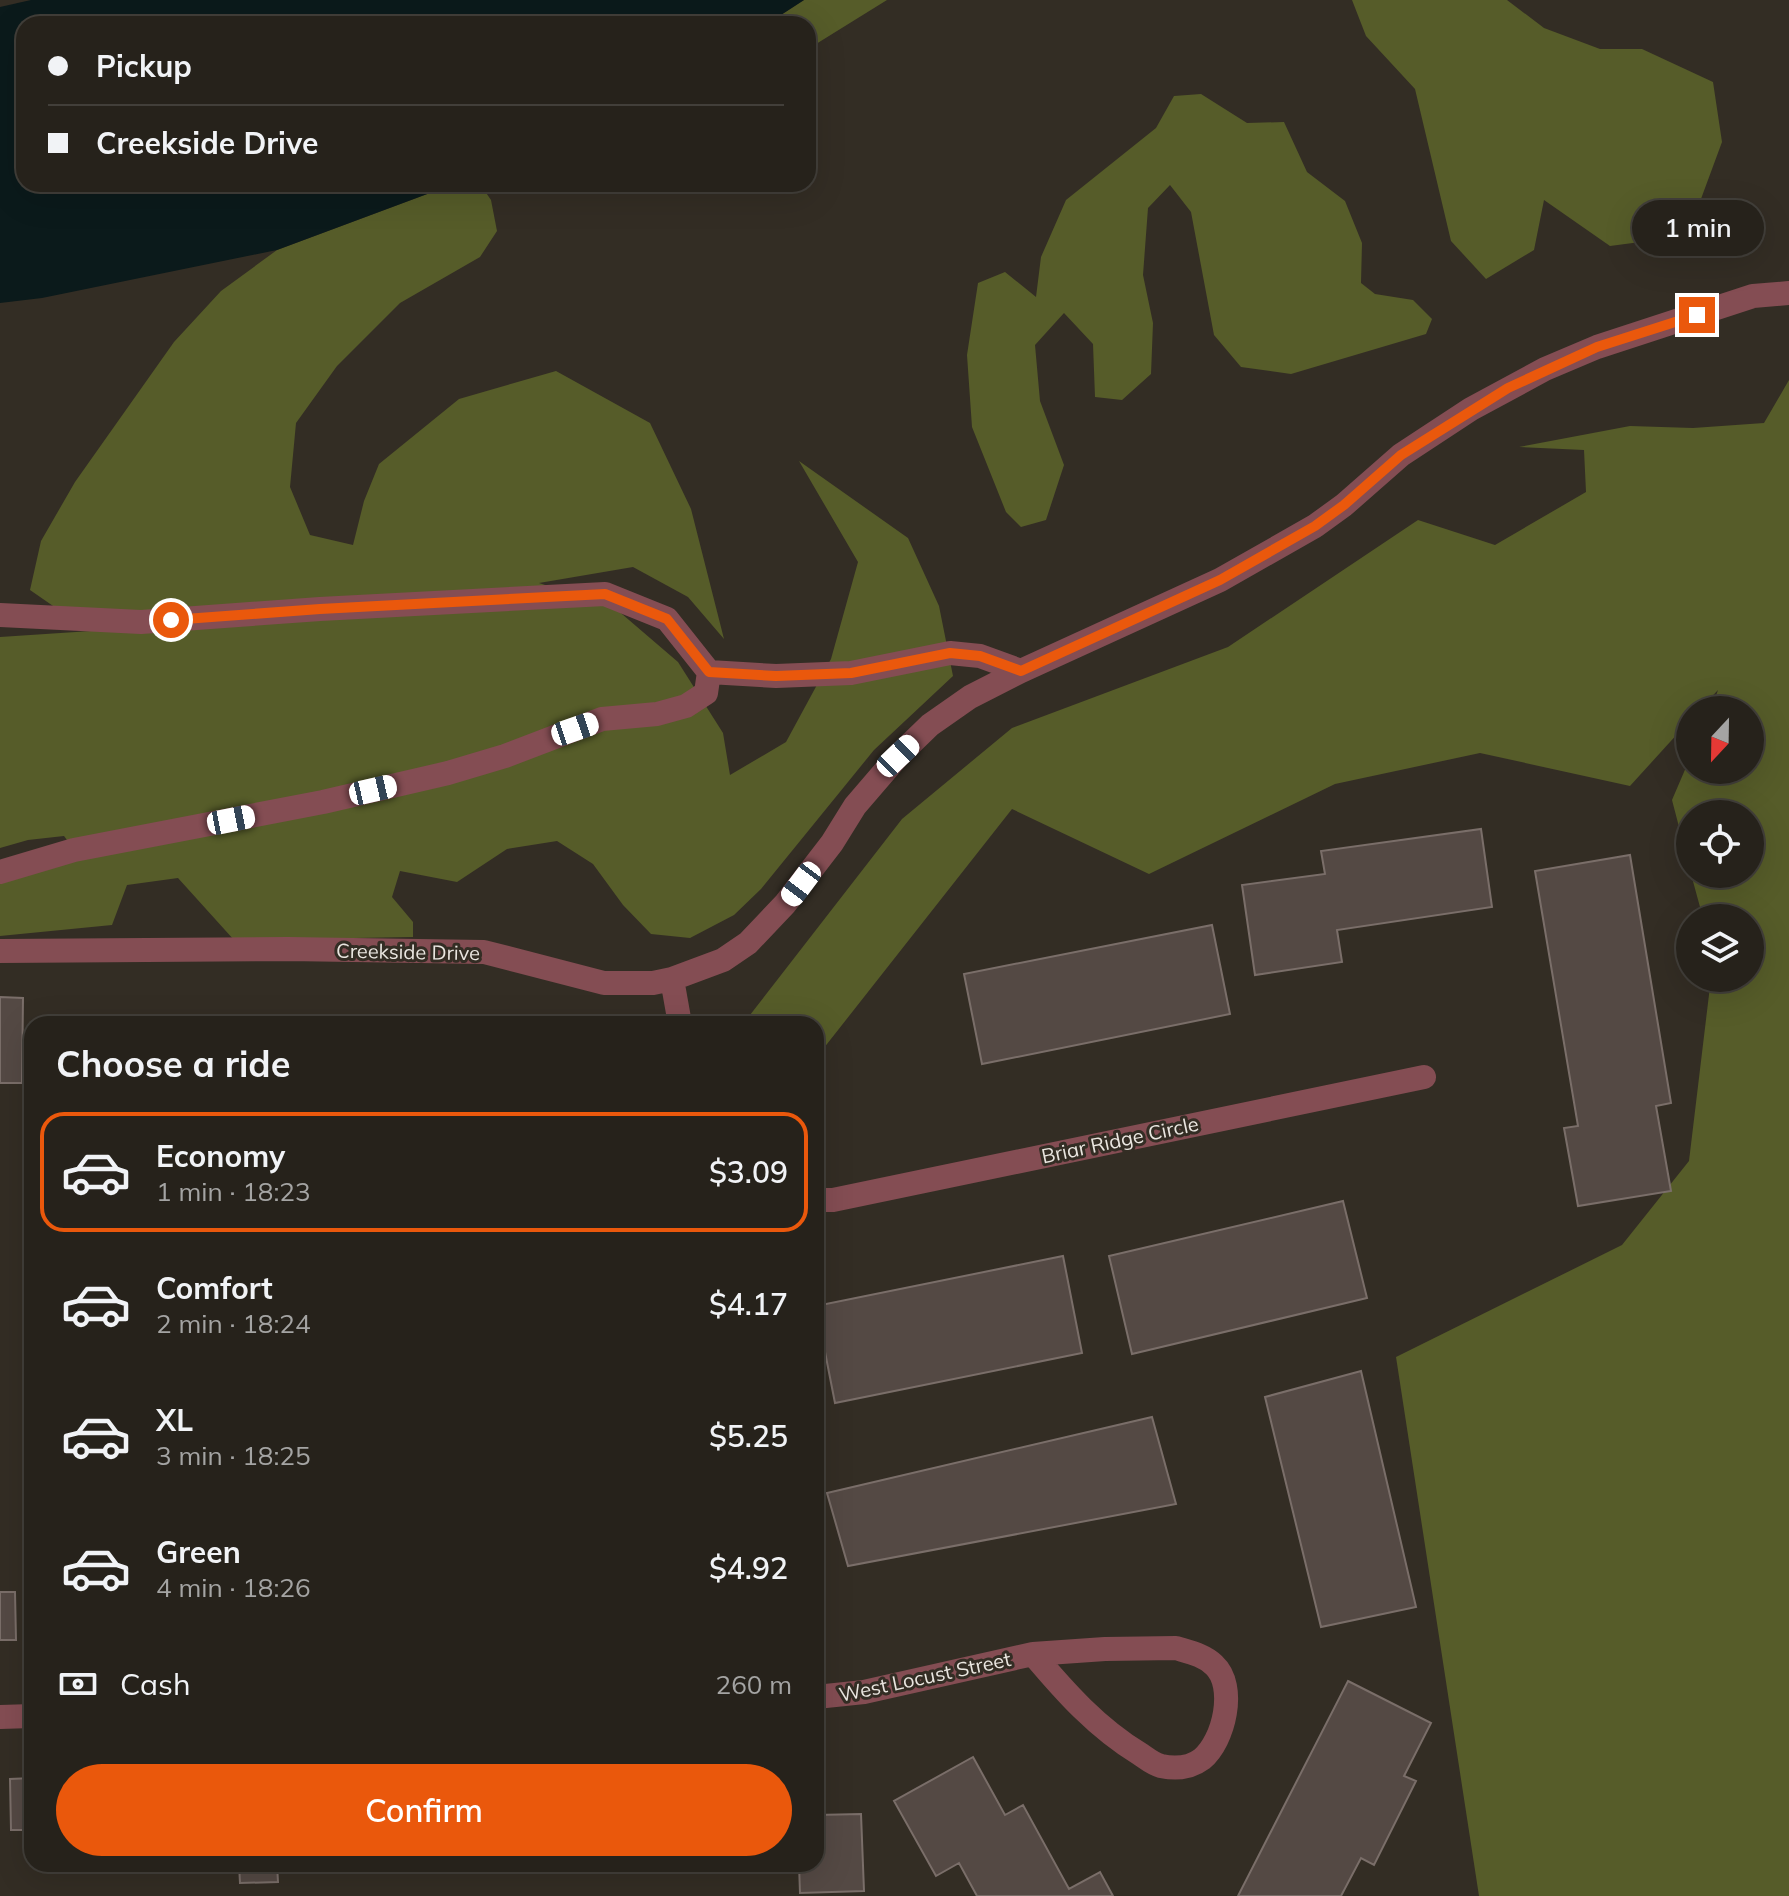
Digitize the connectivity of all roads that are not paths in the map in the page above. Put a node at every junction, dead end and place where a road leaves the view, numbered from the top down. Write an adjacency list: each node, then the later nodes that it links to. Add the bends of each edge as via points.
1 (1789, 293): 3 (street, Creekside Drive, via 1753,296 1545,369 1401,455 1315,526 1220,580)
2 (0, 615): 4 (street, via 141,622 605,594 667,619)
3 (1021, 671): 4 (street, via 980,656 950,653 851,673); 7 (street, Creekside Drive, via 970,697 898,756 785,904 748,943 723,960)
4 (709, 672): 5 (street, via 706,693 686,706 602,719 434,776 74,850)
5 (0, 872)
6 (0, 951): 7 (street, Creekside Drive, via 484,952 604,983)
7 (672, 979): 8 (street)
8 (679, 1016)
9 (1424, 1077): 10 (street, Briar Ridge Circle)
10 (824, 1200)
11 (1033, 1654): 11 (street, West Locust Street, via 1176,1648 1201,1656 1217,1667 1227,1687 1223,1726 1203,1758 1183,1768 1158,1765 1081,1710); 12 (street, West Locust Street)
12 (824, 1696)
13 (24, 1716): 14 (street)
14 (0, 1717)

